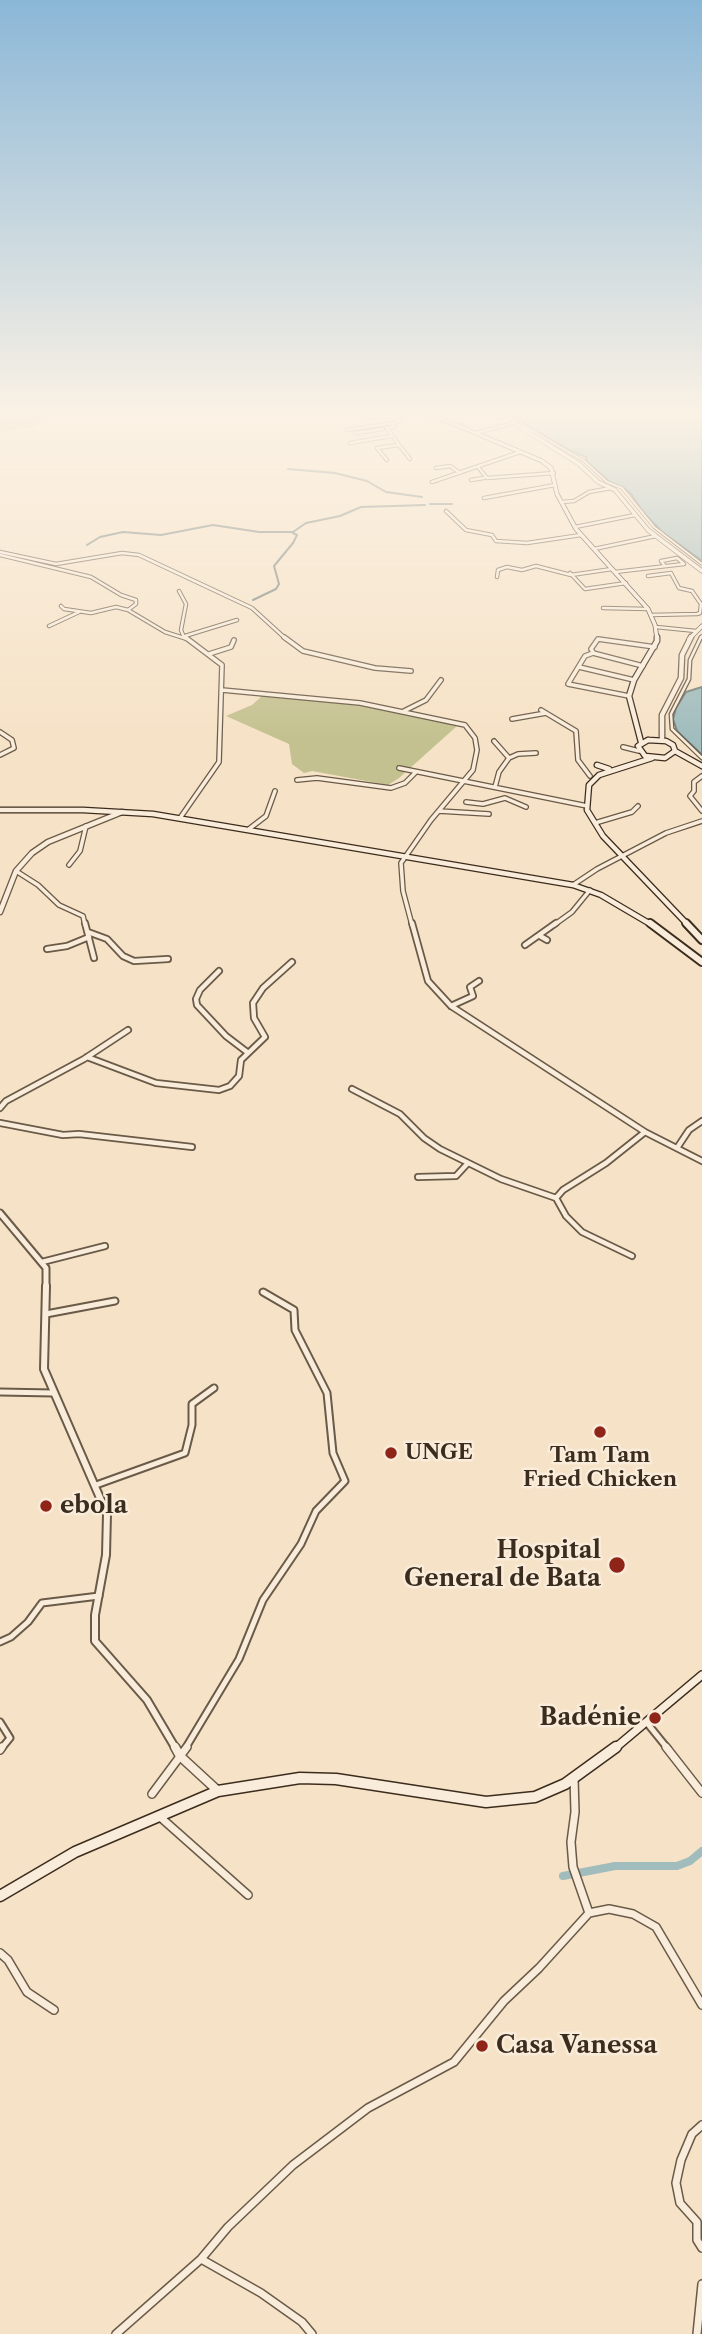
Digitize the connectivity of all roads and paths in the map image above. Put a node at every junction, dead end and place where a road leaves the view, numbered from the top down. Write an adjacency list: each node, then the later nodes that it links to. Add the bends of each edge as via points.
1 (457, 522): 7 (street, via 466,530 492,535 496,541 527,543)
2 (572, 522): 6 (main road)
3 (600, 522): 6 (street)
4 (642, 522): 8 (street)
5 (650, 522): 11 (street)
6 (575, 527): 7 (main road)
7 (581, 535): 9 (main road)
8 (656, 536): 9 (street); 15 (street)
9 (594, 549): 14 (main road)
10 (0, 553): 25 (street, via 91,577 136,600); 41 (street, via 56,564 122,553 139,555 252,608 303,651 374,668)
11 (702, 564)
12 (665, 566): 12 (street, via 661,561 677,558 684,564); 13 (street)
13 (653, 567): 14 (street); 17 (street)
14 (613, 569): 16 (street); 20 (main road)
15 (702, 571)
16 (568, 574): 19 (street, via 536,566 522,570 507,567 498,570); 20 (street, via 585,589)
17 (660, 574): 18 (street); 27 (street, via 671,573 679,588 692,591 701,604 700,613)
18 (648, 576)
19 (498, 577)
20 (626, 583): 24 (main road)
21 (179, 591): 33 (street, via 186,604)
22 (61, 606): 26 (street)
23 (603, 608): 24 (street)
24 (648, 609): 27 (main road)
25 (128, 610): 26 (street, via 116,607); 33 (street, via 164,632)
26 (86, 612): 29 (street)
27 (651, 615): 31 (main road)
28 (237, 620): 33 (street)
29 (49, 626)
30 (702, 626): 32 (street)
31 (656, 627): 32 (street); 36 (main road)
32 (696, 631): 53 (street, via 687,641 681,678 662,715)
33 (184, 636): 38 (street)
34 (702, 636): 62 (street, via 671,715 678,737)
35 (234, 640): 38 (street, via 231,647)
36 (655, 647): 37 (street, via 598,639); 39 (main road)
37 (593, 653): 39 (street); 40 (street, via 585,656)
38 (209, 654): 44 (street, via 222,666)
39 (644, 666): 43 (main road)
40 (579, 667): 43 (street); 45 (street, via 568,685)
41 (411, 671)
42 (441, 680): 47 (street, via 426,700)
43 (634, 680): 45 (main road)
44 (222, 690): 47 (street, via 349,701); 87 (street, via 219,762)
45 (629, 696): 50 (main road)
46 (541, 710): 48 (street)
47 (404, 711): 73 (street, via 455,721 475,737 478,754)
48 (546, 713): 49 (street); 70 (street, via 576,731 578,760)
49 (513, 719)
50 (637, 727): 52 (main road); 55 (main road)
51 (0, 732): 58 (street, via 12,740 14,748)
52 (652, 739): 53 (main road); 55 (main road)
53 (662, 740): 56 (main road)
54 (494, 741): 60 (street)
55 (640, 747): 61 (main road); 64 (main road)
56 (675, 751): 59 (main road); 63 (main road)
57 (536, 753): 60 (street)
58 (0, 755)
59 (669, 757): 61 (main road); 63 (main road)
60 (509, 758): 74 (street)
61 (652, 758): 64 (main road)
62 (702, 758)
63 (694, 762): 66 (main road)
64 (631, 764): 68 (main road)
65 (597, 765): 68 (main road)
66 (702, 766)
67 (399, 768): 69 (street)
68 (614, 769): 79 (main road, via 593,779)
69 (417, 771): 72 (street, via 391,788 317,778); 73 (street)
70 (590, 776)
71 (702, 776): 85 (street, via 694,782 690,796)
72 (297, 780)
73 (464, 781): 74 (street); 84 (street)
74 (495, 787): 76 (street)
75 (275, 791): 91 (street, via 266,816)
76 (515, 791): 77 (street); 79 (street)
77 (510, 799): 78 (street); 81 (street)
78 (466, 802)
79 (587, 806): 89 (main road)
80 (638, 806): 89 (street)
81 (527, 807)
82 (0, 810): 83 (main road)
83 (125, 811): 87 (main road); 90 (street)
84 (439, 811): 86 (street); 93 (street)
85 (702, 811)
86 (489, 814)
87 (180, 818): 91 (main road)
88 (702, 821): 92 (street)
89 (594, 824): 92 (main road)
90 (86, 826): 94 (street, via 80,851); 95 (street, via 40,846)
91 (249, 829): 93 (main road)
92 (622, 855): 96 (street); 103 (main road)
93 (405, 856): 96 (main road); 113 (street, via 402,880 423,970)
94 (69, 865)
95 (16, 871): 98 (street); 99 (street, via 59,905 79,913)
96 (573, 885): 97 (main road)
97 (590, 890): 100 (street, via 572,912); 106 (main road, via 655,925)
98 (0, 912)
99 (87, 931): 101 (street); 108 (street, via 107,939 122,956 134,961)
100 (540, 936): 102 (street); 104 (street)
101 (89, 937): 105 (street); 107 (street)
102 (547, 940)
103 (702, 940)
104 (524, 946)
105 (47, 949)
106 (699, 956): 110 (main road)
107 (94, 958)
108 (168, 959)
109 (292, 961): 115 (street, via 262,988 253,1003 254,1018 265,1037)
110 (702, 962)
111 (219, 971): 115 (street, via 200,990 197,1004)
112 (479, 981): 113 (street, via 470,986 473,996)
113 (451, 1006): 121 (street)
114 (128, 1030): 116 (street)
115 (247, 1052): 116 (street, via 239,1076 219,1090 156,1083)
116 (87, 1057): 118 (street)
117 (352, 1089): 125 (street, via 387,1105 424,1138)
118 (0, 1108)
119 (702, 1121): 123 (street)
120 (0, 1123): 122 (street, via 63,1135)
121 (645, 1132): 123 (street); 127 (street)
122 (192, 1147)
123 (677, 1148): 124 (street)
124 (702, 1161)
125 (468, 1163): 126 (street, via 456,1176); 127 (street)
126 (418, 1177)
127 (556, 1198): 130 (street, via 582,1232)
128 (0, 1213): 131 (street)
129 (105, 1247): 131 (street)
130 (632, 1256)
131 (40, 1263): 134 (street, via 47,1275)
132 (263, 1292): 145 (street, via 294,1310 295,1330 327,1393 333,1453 345,1481 321,1504 301,1544 270,1588 217,1700)
133 (115, 1301): 134 (street)
134 (46, 1314): 137 (street, via 42,1363)
135 (214, 1388): 138 (street, via 192,1404 184,1453)
136 (0, 1392): 137 (street)
137 (53, 1393): 138 (street)
138 (96, 1485): 139 (street, via 108,1528)
139 (99, 1596): 140 (street, via 42,1602 29,1622); 145 (street, via 95,1642 147,1700)
140 (0, 1642)
141 (702, 1675): 143 (main road)
142 (0, 1722): 144 (street, via 10,1738)
143 (646, 1723): 146 (main road); 148 (street)
144 (0, 1751)
145 (180, 1756): 147 (street); 149 (street)
146 (574, 1778): 147 (main road, via 535,1797 486,1802 336,1779 300,1778); 153 (street, via 573,1867)
147 (218, 1791): 150 (main road)
148 (702, 1793)
149 (152, 1794)
150 (158, 1815): 151 (street); 152 (main road, via 75,1852)
151 (248, 1895)
152 (0, 1896)
153 (589, 1913): 155 (street, via 621,1911 643,1917 656,1927); 159 (street, via 504,2001 454,2062 368,2108 293,2165)
154 (0, 1953): 156 (street, via 27,1992)
155 (702, 2005)
156 (54, 2010)
157 (702, 2125): 158 (street, via 692,2134 676,2183 680,2203 697,2222)
158 (702, 2248)
159 (201, 2259): 161 (street); 162 (street, via 261,2293)
160 (702, 2284): 163 (street)
161 (116, 2334)
162 (312, 2334)
163 (696, 2334)

